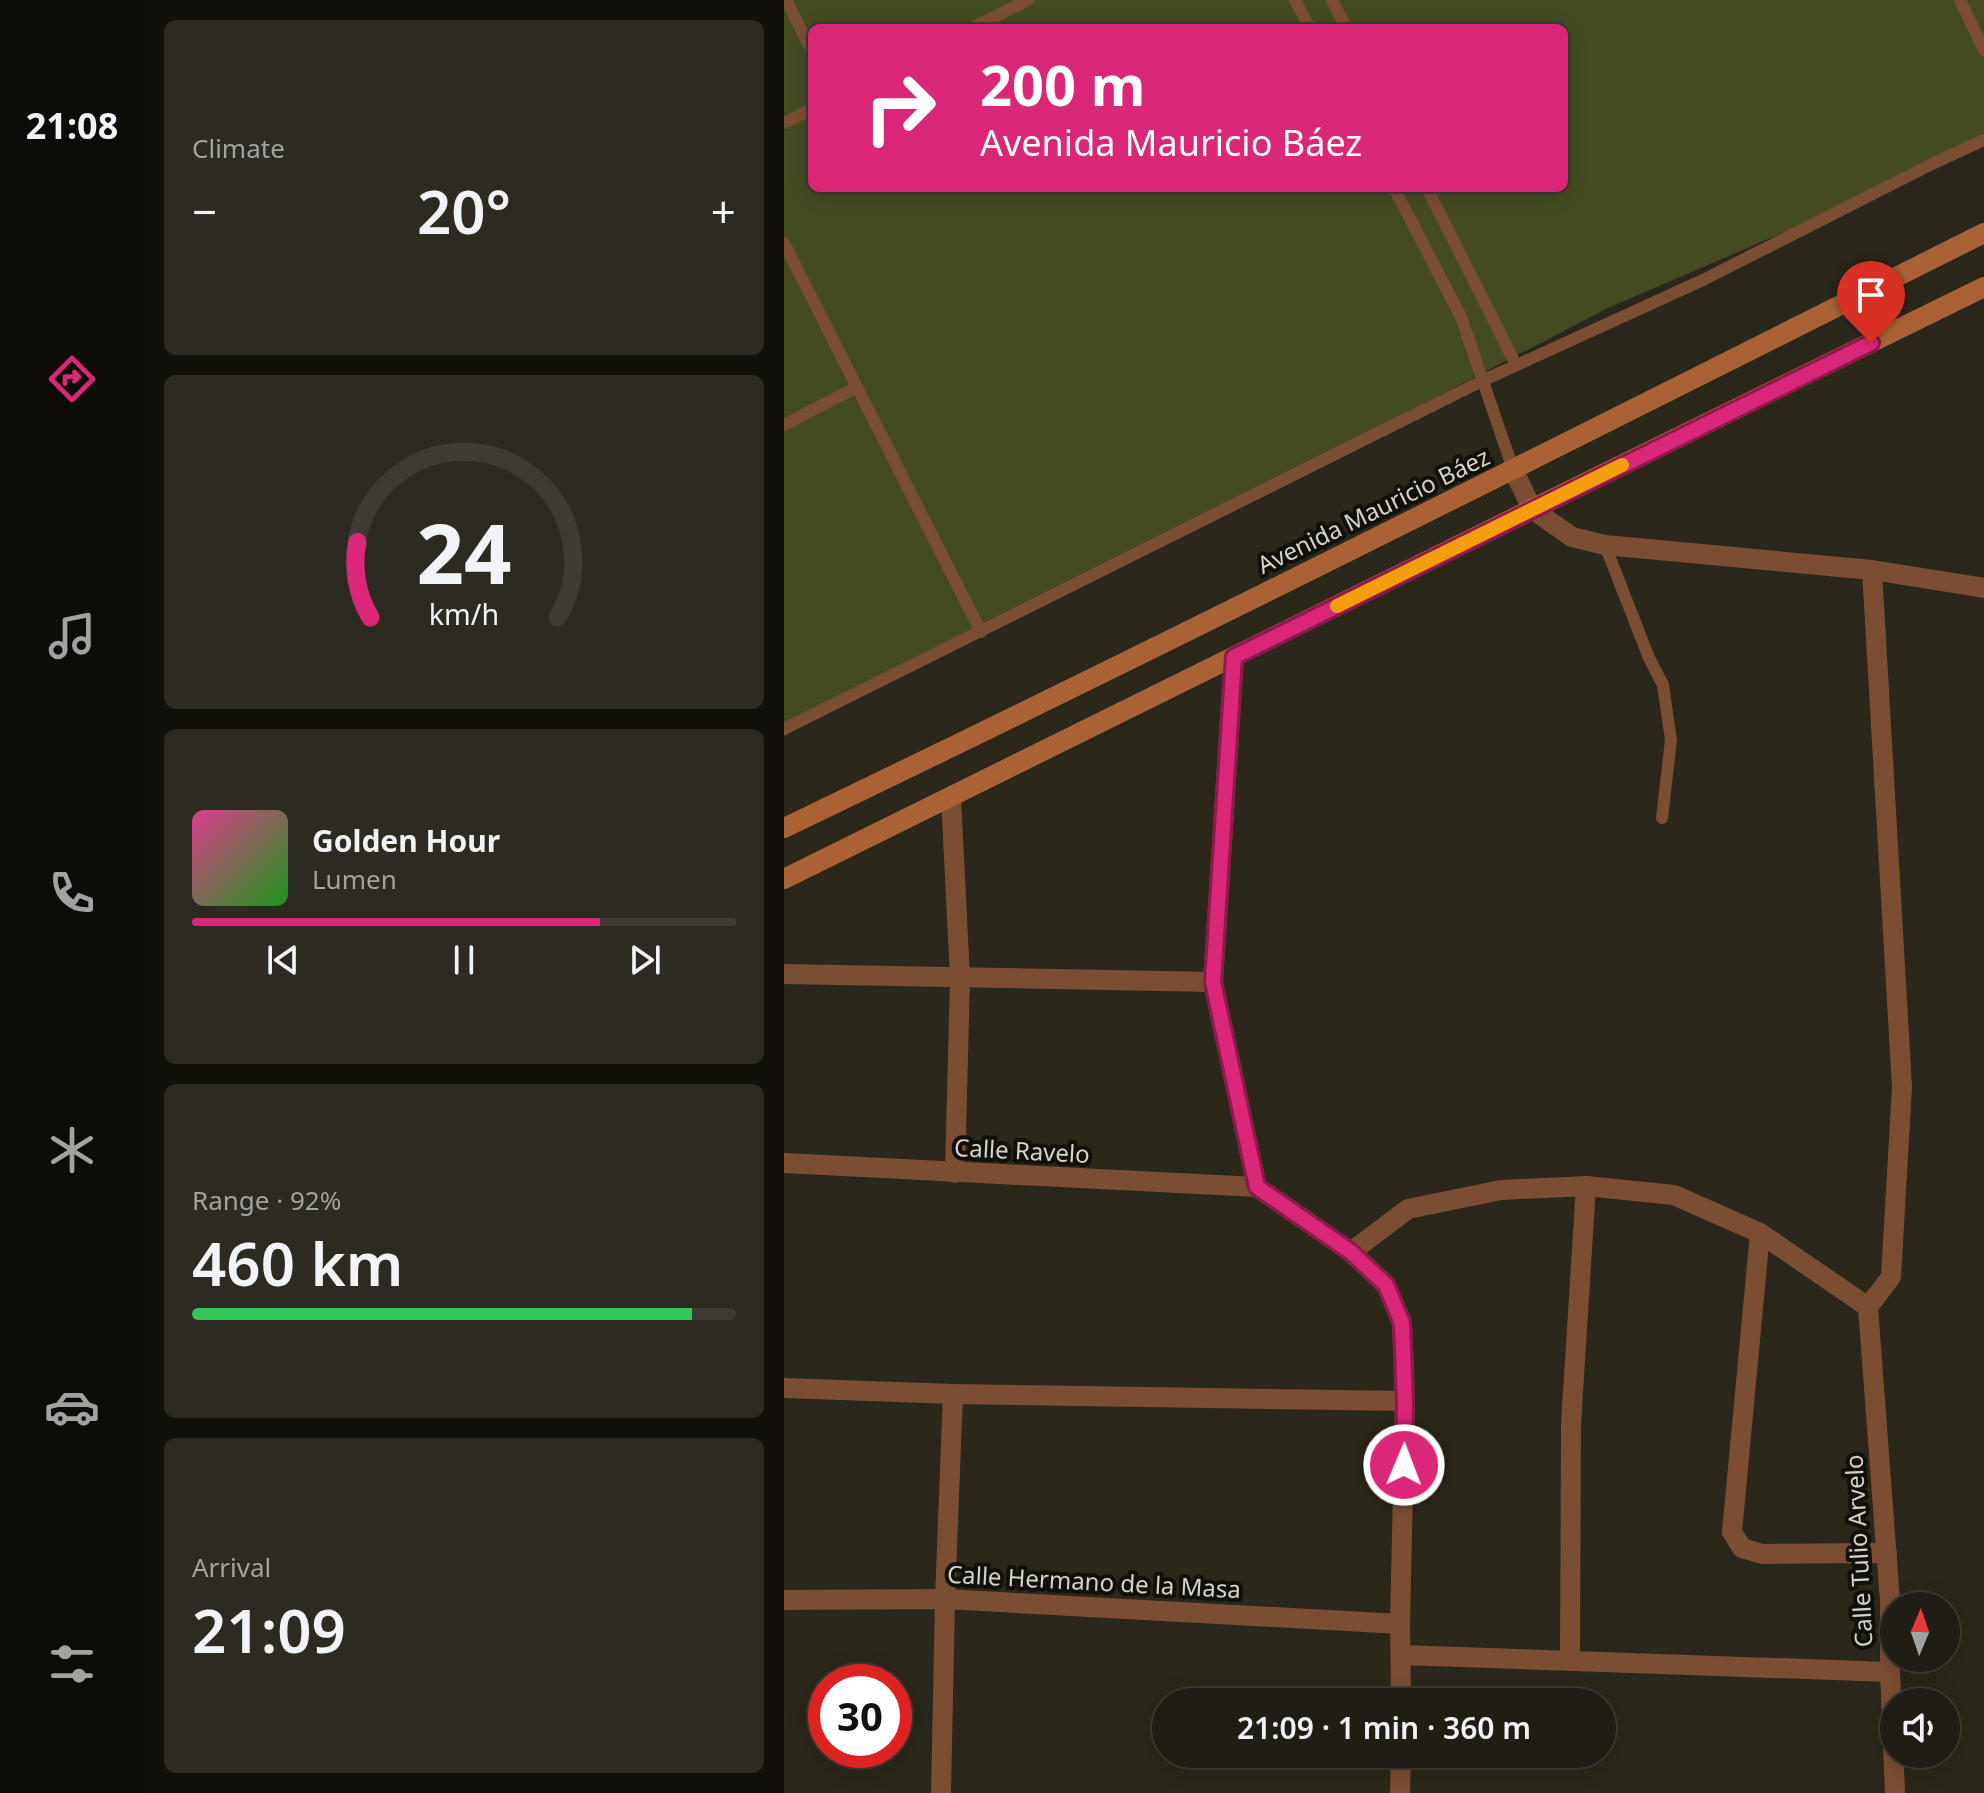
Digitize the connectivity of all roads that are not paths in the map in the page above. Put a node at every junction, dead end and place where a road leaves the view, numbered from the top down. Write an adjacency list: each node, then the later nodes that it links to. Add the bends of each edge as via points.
1 (786, 0): 9 (lane)
2 (1028, 0): 6 (lane)
3 (1295, 0): 7 (lane)
4 (1332, 0): 8 (lane)
5 (1960, 0): 10 (lane)
6 (980, 24)
7 (1308, 24)
8 (1344, 24)
9 (808, 43)
10 (1984, 50)
11 (808, 111): 12 (lane)
12 (784, 123)
13 (1984, 140): 19 (lane, via 1703,280)
14 (1396, 192): 20 (lane, via 1461,317)
15 (1429, 192): 19 (lane)
16 (1984, 233): 23 (main road, Avenida Mauricio Báez)
17 (784, 243): 21 (lane)
18 (1984, 287): 24 (main road)
19 (1516, 365): 20 (lane)
20 (1484, 380): 23 (lane); 28 (lane)
21 (857, 387): 22 (lane); 28 (lane)
22 (784, 425)
23 (1513, 469): 24 (street); 33 (main road, Avenida Mauricio Báez)
24 (1532, 509): 25 (street, via 1572,537); 29 (main road)
25 (1605, 545): 26 (street); 32 (lane, via 1663,685 1671,740)
26 (1872, 570): 27 (street); 44 (street, via 1902,1087 1891,1277)
27 (1984, 588)
28 (981, 632): 30 (lane)
29 (1234, 657): 31 (main road); 37 (street)
30 (784, 729)
31 (951, 797): 34 (main road); 36 (street)
32 (1662, 818)
33 (784, 828)
34 (784, 879)
35 (784, 974): 36 (street)
36 (960, 978): 37 (street); 39 (street)
37 (1213, 982): 41 (street)
38 (784, 1163): 39 (street, Calle Ravelo)
39 (955, 1173): 41 (street, Calle Ravelo)
40 (1586, 1186): 42 (street, via 1674,1195); 43 (street, via 1501,1190 1408,1209); 54 (street, via 1571,1424)
41 (1257, 1187): 43 (street)
42 (1760, 1233): 44 (street); 48 (street, via 1732,1532 1742,1548 1762,1554)
43 (1351, 1252): 47 (street, via 1386,1285 1402,1323)
44 (1868, 1307): 48 (street, Calle Tulio Arvelo)
45 (784, 1388): 46 (street)
46 (953, 1394): 47 (street); 50 (street)
47 (1405, 1401): 52 (street)
48 (1887, 1553): 49 (street, Calle Tulio Arvelo)
49 (1889, 1592)
50 (945, 1599): 51 (street, Calle Hermano de la Masa); 52 (street, Calle Hermano de la Masa); 59 (street)
51 (784, 1600)
52 (1400, 1624): 53 (street)
53 (1401, 1655): 54 (street); 57 (street)
54 (1570, 1660): 55 (street)
55 (1880, 1672)
56 (1890, 1672): 61 (street, Calle Tulio Arvelo)
57 (1401, 1688)
58 (1401, 1768): 60 (street)
59 (941, 1793)
60 (1400, 1793)
61 (1895, 1793)

